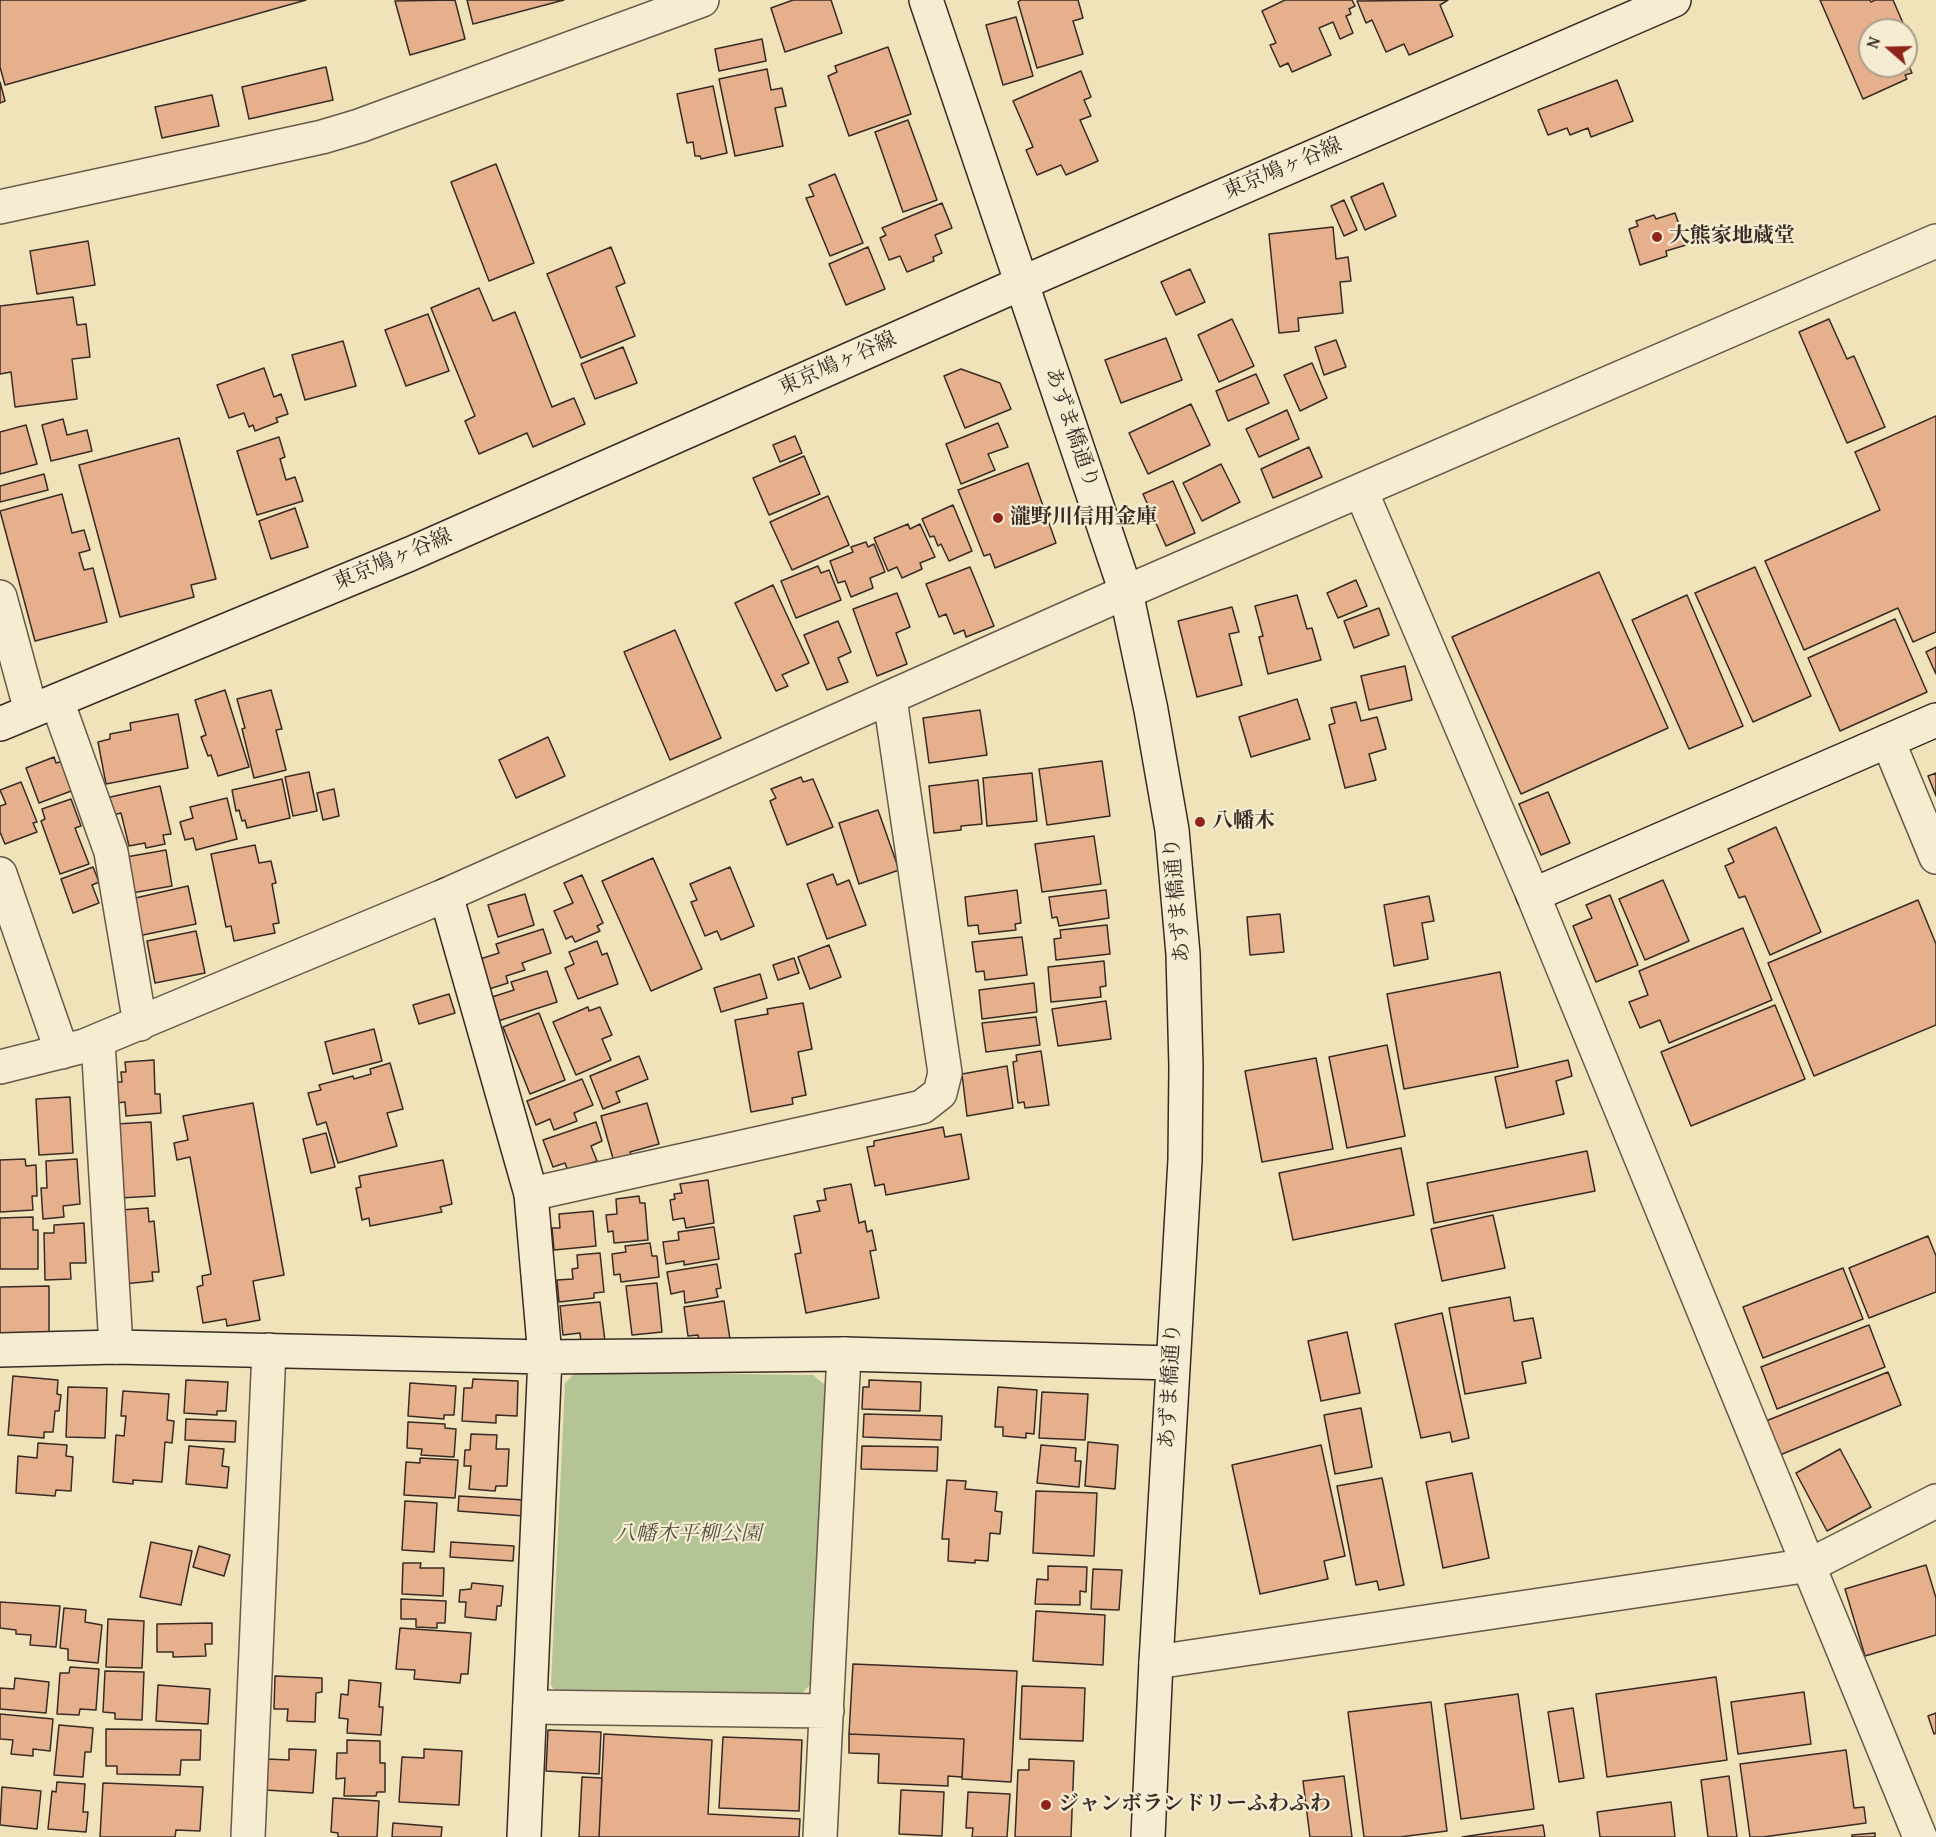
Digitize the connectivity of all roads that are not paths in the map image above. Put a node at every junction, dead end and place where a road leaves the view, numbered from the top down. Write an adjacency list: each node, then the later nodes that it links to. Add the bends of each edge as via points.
1 (702, 0): 4 (street, via 322,137)
2 (926, 0): 6 (street, あずま橋通り)
3 (1674, 0): 6 (street, 東京鳩ヶ谷線)
4 (0, 207)
5 (1934, 248): 7 (street)
6 (1022, 283): 8 (street, あずま橋通り); 11 (street, 東京鳩ヶ谷線, via 410,554)
7 (1361, 491): 8 (street); 18 (street)
8 (1126, 592): 10 (street); 29 (street, あずま橋通り, via 1172,830 1183,954 1185,1160)
9 (0, 597): 11 (street)
10 (890, 699): 17 (street); 23 (street, via 945,1073 940,1093 922,1107)
11 (44, 706): 13 (street, 東京鳩ヶ谷線); 19 (street, via 111,852)
12 (1936, 720): 14 (street)
13 (0, 724)
14 (1888, 741): 15 (street); 18 (street)
15 (1936, 857)
16 (0, 874): 21 (street)
17 (446, 895): 19 (street); 23 (street)
18 (1533, 895): 31 (street)
19 (140, 1024): 20 (street)
20 (98, 1041): 21 (street); 24 (street)
21 (62, 1052): 22 (street)
22 (0, 1067)
23 (531, 1194): 28 (street)
24 (116, 1347): 25 (street); 26 (street)
25 (0, 1350)
26 (269, 1350): 28 (street); 35 (street)
27 (844, 1354): 28 (street); 29 (street); 34 (street)
28 (544, 1357): 33 (street)
29 (1172, 1363): 32 (street, あずま橋通り)
30 (1936, 1501): 31 (street)
31 (1810, 1565): 32 (street); 39 (street)
32 (1156, 1662): 38 (street, あずま橋通り)
33 (530, 1707): 34 (street); 36 (street)
34 (827, 1711): 37 (street)
35 (248, 1837)
36 (524, 1837)
37 (820, 1837)
38 (1149, 1837)
39 (1920, 1837)

